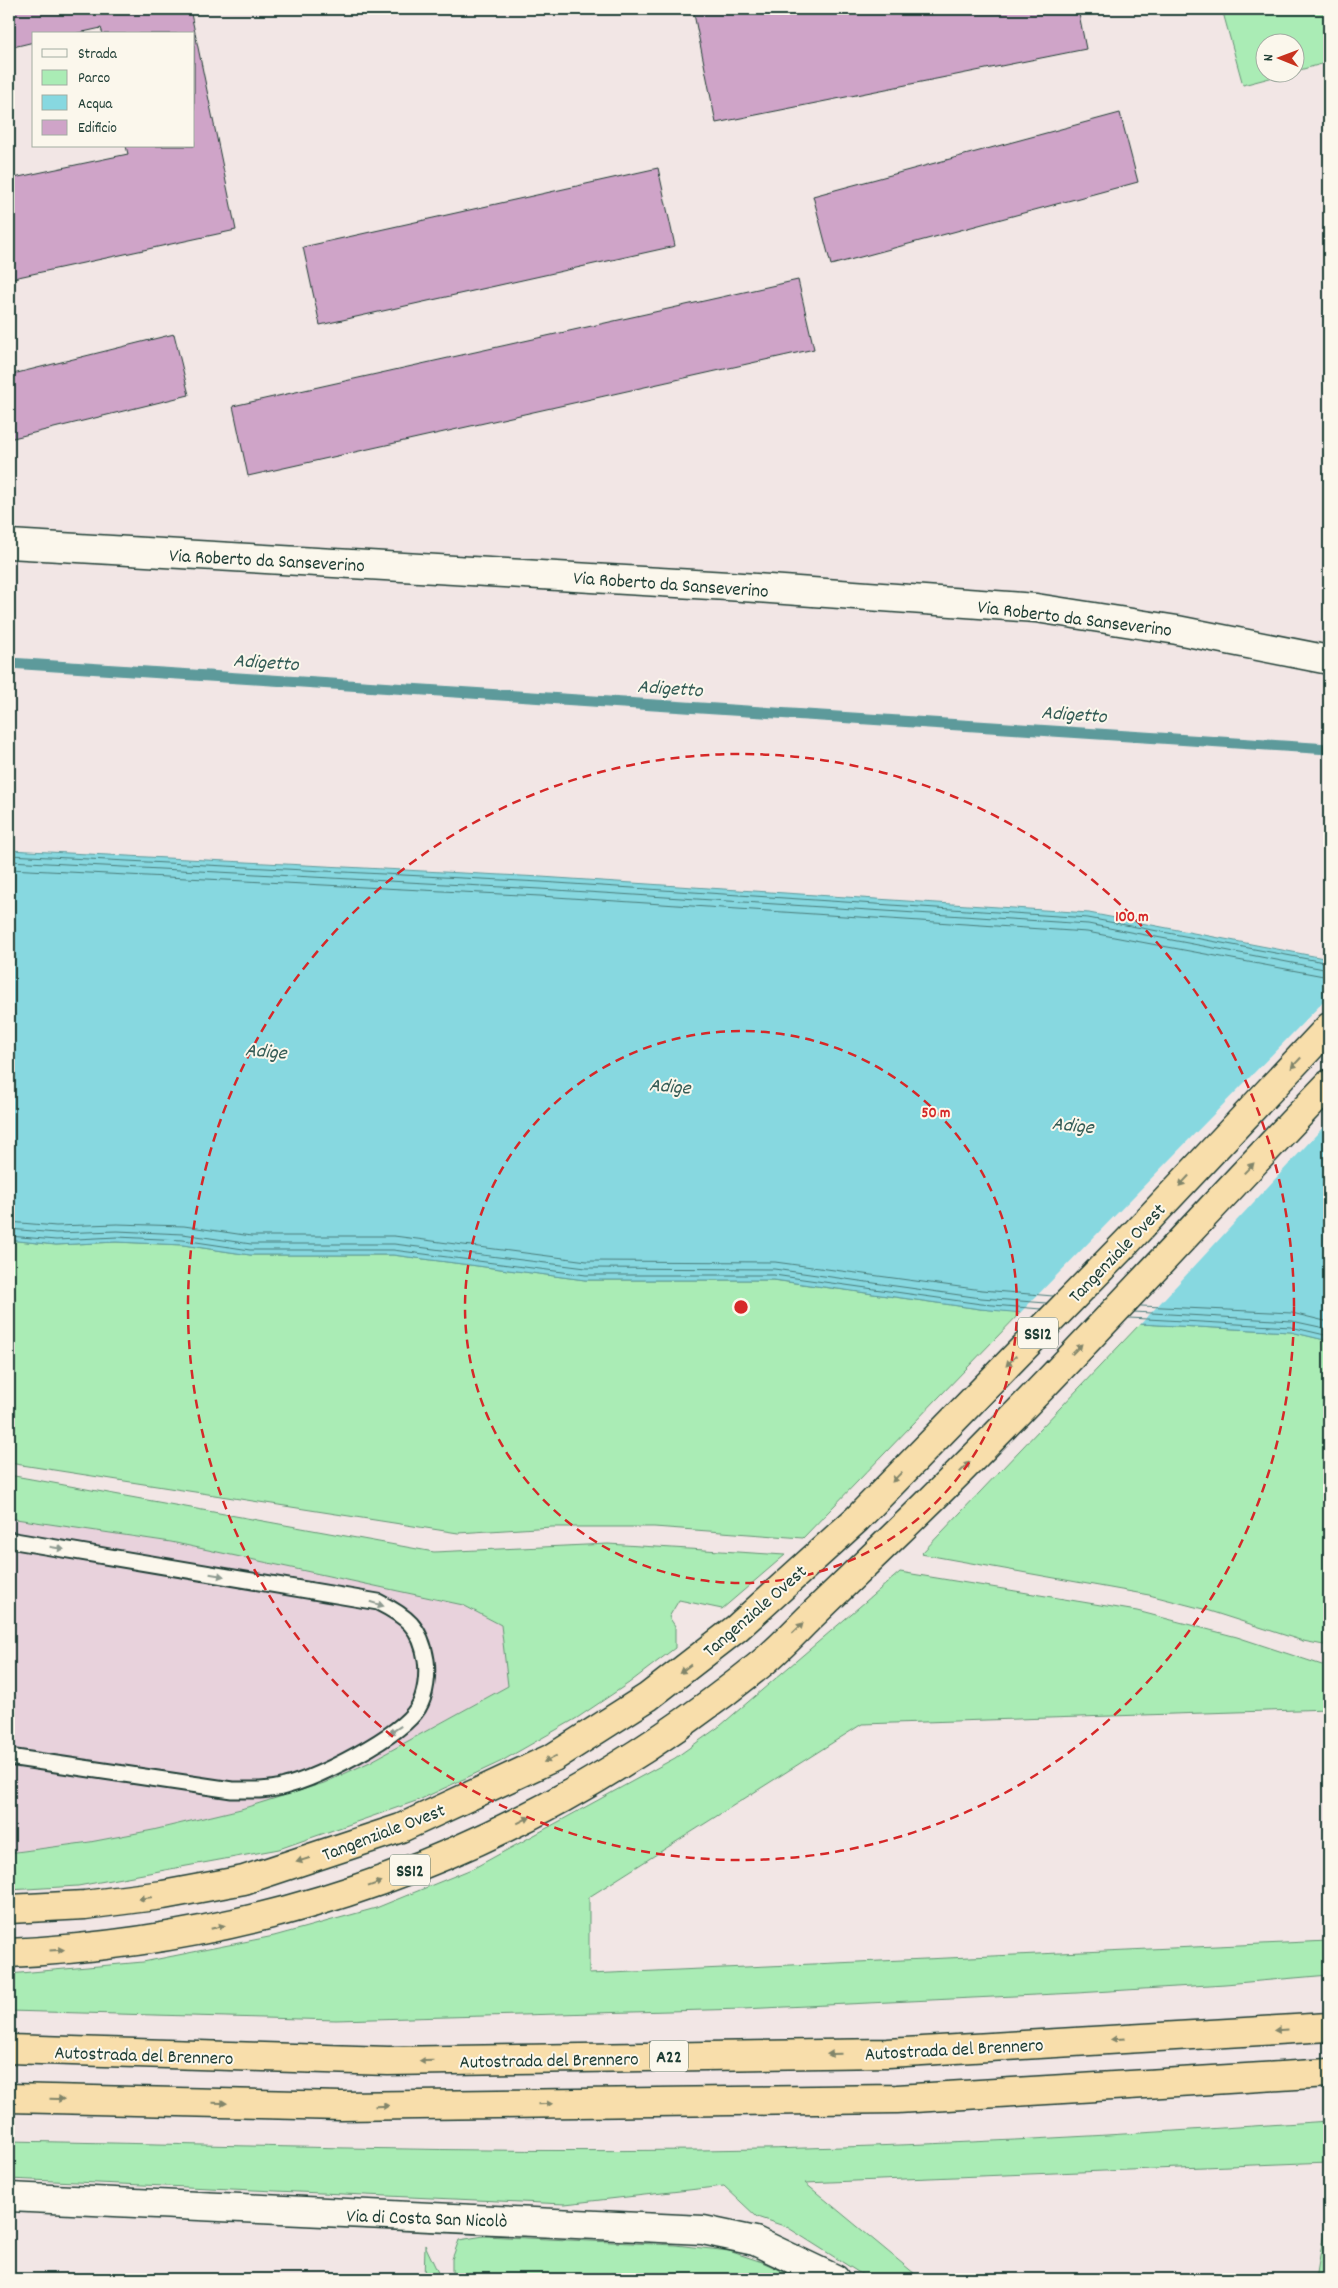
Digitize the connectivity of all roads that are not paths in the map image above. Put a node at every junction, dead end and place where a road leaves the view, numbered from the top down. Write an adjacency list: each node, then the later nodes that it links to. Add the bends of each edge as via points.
1 (9, 544): 2 (street, Via Roberto da Sanseverino, via 1036,608 1177,630)
2 (1329, 660)
3 (1329, 1027): 7 (highway, Tangenziale Ovest / SS12, one-way to 7, via 1128,1241 857,1519 737,1628 648,1697 554,1758 401,1828 244,1880 144,1898)
4 (1329, 1084): 8 (highway, Tangenziale Ovest / SS12, one-way to 4, via 60,1950 198,1932 288,1910 379,1882 452,1854 529,1818 634,1756 763,1662 961,1471)
5 (9, 1540): 6 (lane, one-way to 6, via 378,1602 399,1613 416,1628 424,1647 427,1668 419,1707 406,1723 319,1774 286,1786 232,1790)
6 (9, 1757)
7 (9, 1909)
8 (9, 1953)
9 (1329, 2027): 10 (highway, Autostrada del Brennero / A22, one-way to 10, via 888,2052 398,2061)
10 (9, 2049)
11 (1329, 2073): 12 (highway, one-way to 11, via 341,2106 887,2099)
12 (9, 2098)
13 (9, 2197): 14 (street, Via di Costa San Nicolò, via 703,2230 755,2241)
14 (836, 2279)

